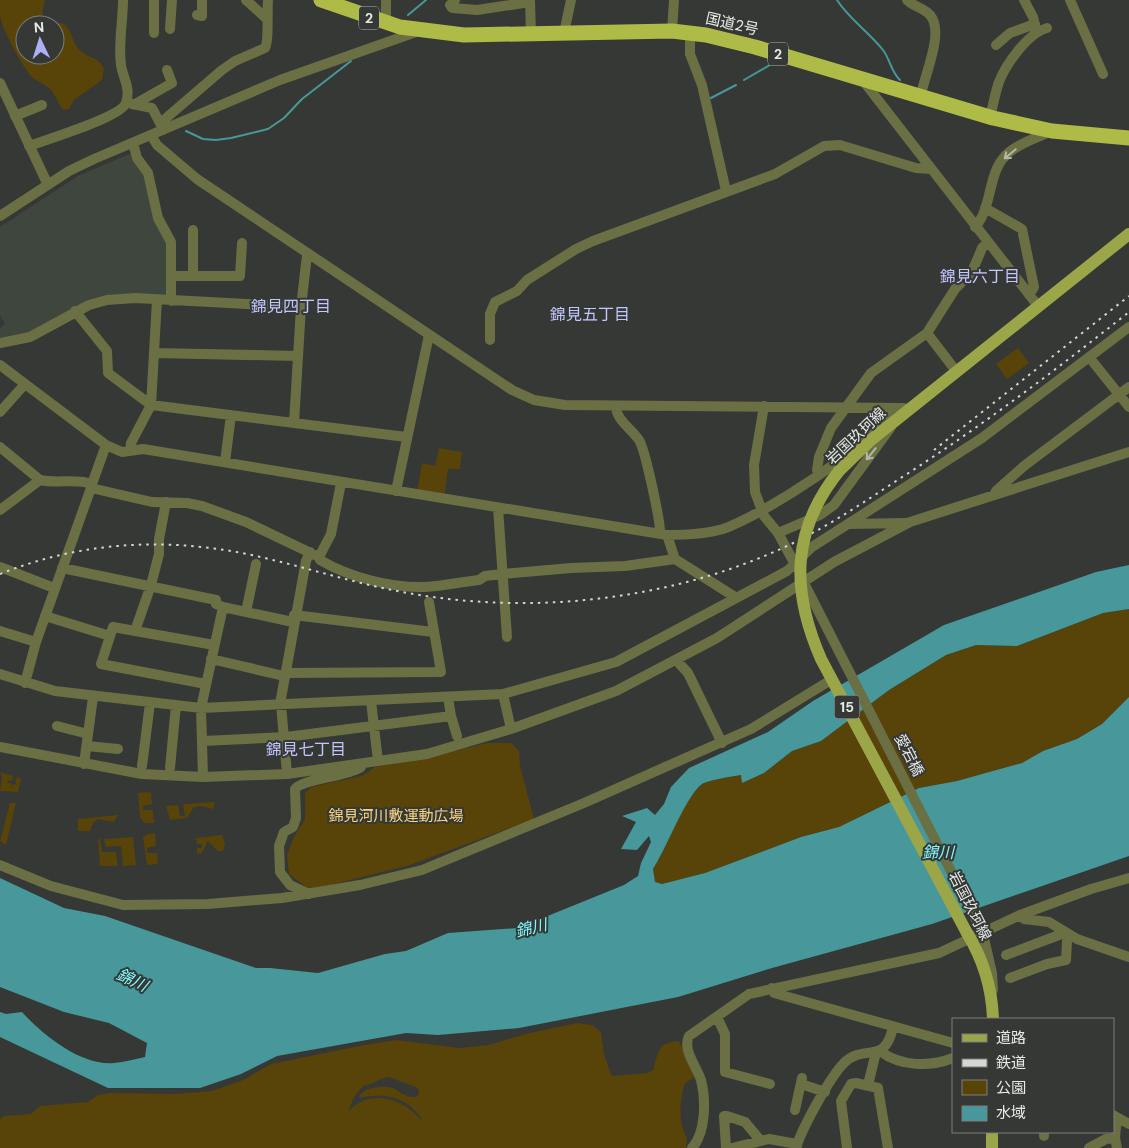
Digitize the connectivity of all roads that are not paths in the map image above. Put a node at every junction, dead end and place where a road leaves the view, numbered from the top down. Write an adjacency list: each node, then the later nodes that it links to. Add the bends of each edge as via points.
1 (123, 0): 37 (street, via 121,66 128,83)
2 (154, 0): 25 (street)
3 (172, 0): 22 (street)
4 (202, 0): 17 (street, via 202,16)
5 (246, 0): 18 (street)
6 (268, 0): 18 (street)
7 (321, 0): 19 (highway, 国道2号 / 2)
8 (386, 0): 19 (street, via 386,15)
9 (455, 0): 16 (street, via 450,4 452,8 477,10)
10 (571, 0): 26 (street)
11 (674, 0): 24 (street)
12 (907, 0): 35 (street, via 927,12 935,26 933,50)
13 (1024, 0): 20 (street)
14 (1070, 0): 32 (street)
15 (530, 1): 16 (street); 28 (street)
16 (491, 4)
17 (197, 16)
18 (266, 18): 41 (street, via 268,44 265,48 222,70 164,119)
19 (382, 22): 23 (highway, 国道2号 / 2); 29 (street, via 383,38)
20 (1036, 28): 21 (street); 30 (street, via 1010,33); 40 (street, via 1004,72)
21 (1047, 28)
22 (170, 29)
23 (418, 31): 28 (highway, 国道2号 / 2, via 464,35); 29 (street)
24 (672, 31): 26 (highway, 国道2号 / 2); 27 (highway, 国道2号 / 2)
25 (154, 33)
26 (564, 33): 28 (highway, 国道2号 / 2)
27 (690, 33): 33 (highway, 国道2号 / 2, via 730,40); 49 (street, via 690,54 702,85)
28 (531, 34)
29 (378, 44): 41 (street)
30 (996, 45)
31 (166, 70): 37 (street, via 172,83)
32 (1103, 74)
33 (860, 77): 35 (highway, 国道2号 / 2); 47 (street)
34 (0, 83): 36 (street)
35 (921, 95): 40 (highway, 国道2号 / 2)
36 (4, 101): 39 (street)
37 (130, 104): 41 (street, via 152,108); 46 (street, via 85,127)
38 (42, 105): 39 (street)
39 (15, 116): 46 (street)
40 (990, 117): 42 (highway, 国道2号 / 2)
41 (162, 128): 43 (street)
42 (1052, 131): 44 (highway, 国道2号 / 2); 50 (street, one-way to 50, via 1007,154 998,165)
43 (151, 135): 45 (street); 57 (street, via 157,145 197,179)
44 (1129, 138)
45 (133, 143): 48 (street, via 68,171); 58 (street, via 137,158 148,173 158,218 169,236)
46 (29, 146): 48 (street)
47 (931, 169): 49 (street, via 916,168 840,145 824,146 775,174); 52 (street)
48 (48, 185): 51 (street)
49 (726, 191): 69 (street, via 593,241 527,280 517,291 495,302)
50 (985, 208): 52 (street, via 982,220); 60 (street, via 1022,229 1034,287)
51 (0, 216)
52 (975, 227): 55 (street)
53 (193, 230): 59 (street)
54 (1129, 234): 63 (main road, 岩国玖珂線 / 15)
55 (988, 242): 60 (street); 67 (street, via 972,272 955,289)
56 (242, 243): 59 (street, via 240,276)
57 (307, 254): 64 (street); 68 (street)
58 (171, 276): 59 (street); 62 (street)
59 (193, 276)
60 (1029, 295): 63 (street)
61 (157, 300): 62 (street); 65 (street, via 107,300); 71 (street)
62 (171, 301): 64 (street)
63 (1038, 306): 75 (main road, 岩国玖珂線 / 15)
64 (301, 307): 72 (street)
65 (75, 311): 70 (street, via 30,337); 79 (street, via 107,352 108,373)
66 (1129, 327): 73 (street)
67 (927, 333): 75 (street); 82 (street, via 871,373)
68 (429, 335): 80 (street, via 512,390 534,400 562,405); 90 (street)
69 (490, 340)
70 (0, 343)
71 (154, 353): 72 (street); 79 (street)
72 (298, 356): 88 (street)
73 (1089, 357): 78 (street); 108 (street, via 982,438)
74 (0, 365): 76 (street)
75 (956, 371): 85 (main road, 岩国玖珂線 / 15)
76 (25, 384): 86 (street); 91 (street)
77 (1129, 387): 78 (street)
78 (1119, 394): 83 (street); 102 (street, via 1018,470)
79 (151, 405): 87 (street); 93 (street)
80 (616, 406): 81 (street); 110 (street, via 618,417 640,441)
81 (764, 406): 82 (street); 106 (street, via 754,480)
82 (848, 406): 84 (street); 96 (street, via 831,428 819,457 817,470)
83 (1129, 407)
84 (892, 408): 85 (street); 96 (street)
85 (908, 410): 89 (main road, 岩国玖珂線 / 15)
86 (0, 412)
87 (231, 415): 88 (street); 95 (street)
88 (294, 422): 90 (street)
89 (894, 422): 96 (main road, 岩国玖珂線 / 15); 100 (street, one-way to 100)
90 (406, 437): 101 (street)
91 (106, 445): 93 (street, via 122,452); 99 (street)
92 (0, 447): 97 (street)
93 (130, 450): 95 (street, via 143,449)
94 (1129, 452): 102 (street)
95 (225, 462): 98 (street)
96 (829, 472): 100 (street); 106 (street); 173 (main road, 岩国玖珂線 / 15, bridge, via 805,536 801,603 821,659)
97 (40, 480): 99 (street, via 52,483 84,481); 105 (street)
98 (341, 483): 101 (street); 111 (street, via 331,534)
99 (91, 486): 103 (street, via 152,502); 116 (street)
100 (847, 487): 109 (street, via 820,515)
101 (396, 491): 104 (street)
102 (994, 495): 107 (street)
103 (166, 502): 111 (street, via 187,503 226,513); 119 (street)
104 (498, 508): 110 (street); 117 (street)
105 (0, 510)
106 (761, 510): 109 (street, 愛宕橋); 110 (street, via 721,530)
107 (910, 522): 108 (street); 118 (street)
108 (849, 524): 114 (street, via 812,547)
109 (778, 533): 114 (street, 愛宕橋)
110 (663, 535): 112 (street)
111 (314, 555): 117 (street, via 349,574 403,586 437,586); 126 (street, via 306,561)
112 (675, 559): 117 (street, via 625,566); 121 (street)
113 (256, 564): 124 (street)
114 (795, 564): 118 (street, 愛宕橋); 121 (street)
115 (0, 567): 120 (street)
116 (62, 568): 119 (street); 120 (street)
117 (502, 574): 131 (street)
118 (804, 582): 135 (street); 171 (street, 愛宕橋)
119 (151, 585): 123 (street, via 216,600 216,604); 127 (street)
120 (54, 588): 125 (street)
121 (735, 597): 141 (street, via 625,659)
122 (429, 602): 129 (street)
123 (222, 607): 124 (street); 133 (street)
124 (246, 612): 126 (street)
125 (45, 616): 130 (street); 132 (street)
126 (294, 619): 129 (street); 137 (street)
127 (135, 631): 130 (street, via 113,627); 133 (street)
128 (0, 632): 132 (street)
129 (433, 632): 137 (street, via 441,672)
130 (110, 636): 140 (street, via 101,664)
131 (507, 637)
132 (36, 642): 138 (street)
133 (214, 645): 134 (street)
134 (211, 659): 137 (street); 140 (street)
135 (677, 661): 152 (street, via 596,700); 157 (street, via 688,673)
136 (0, 674): 138 (street)
137 (285, 675): 146 (street)
138 (25, 683): 142 (street)
139 (826, 683): 157 (street)
140 (206, 684): 148 (street)
141 (503, 694): 143 (street); 152 (street)
142 (93, 697): 145 (street); 153 (street)
143 (448, 697): 144 (street); 149 (street)
144 (371, 701): 146 (street); 151 (street)
145 (150, 703): 147 (street); 163 (street)
146 (281, 704): 148 (street); 155 (street)
147 (176, 705): 148 (street); 164 (street)
148 (201, 708): 156 (street)
149 (451, 716): 151 (street); 154 (street)
150 (57, 726): 153 (street)
151 (373, 726): 155 (street); 161 (street)
152 (511, 729): 161 (street, via 427,754)
153 (88, 734): 158 (street)
154 (457, 736)
155 (284, 737): 156 (street); 165 (street)
156 (203, 741): 166 (street)
157 (722, 743): 169 (street, via 422,870)
158 (87, 746): 160 (street); 162 (street)
159 (0, 747): 162 (street)
160 (118, 749)
161 (373, 762): 165 (street); 169 (street, via 340,775 300,783 295,789 296,818 293,826 284,832 279,846 280,872 290,885)
162 (84, 764): 166 (street, via 142,774)
163 (142, 766)
164 (170, 768)
165 (288, 774): 166 (street)
166 (203, 777)
167 (0, 865): 169 (street, via 50,886 123,905 208,904)
168 (1129, 878): 170 (street, via 1091,888)
169 (309, 894)
170 (1020, 915): 171 (street); 172 (street, via 1024,919 1049,922)
171 (981, 929): 173 (street); 178 (street, 愛宕橋, via 992,973)
172 (1066, 933): 174 (street); 175 (street); 176 (street, via 1066,960)
173 (969, 936): 177 (street, via 939,953); 178 (main road, 岩国玖珂線 / 15)
174 (1006, 955)
175 (1129, 957)
176 (1010, 978)
177 (772, 988): 179 (street, via 740,998); 181 (street, via 774,993)
178 (992, 998): 180 (main road, 岩国玖珂線 / 15)
179 (717, 1018): 185 (street, via 725,1034 725,1072); 196 (street, via 687,1040 692,1063 702,1082 703,1129)
180 (993, 1018)
181 (893, 1027): 182 (street); 183 (street, via 886,1045)
182 (952, 1043)
183 (878, 1052): 184 (street, via 924,1065); 186 (street); 187 (street, via 865,1053 845,1062)
184 (952, 1058)
185 (770, 1084)
186 (868, 1085): 199 (street, via 851,1084 841,1101); 200 (street, via 878,1088)
187 (825, 1092): 188 (street, via 802,1081); 194 (street, via 801,1131)
188 (795, 1110)
189 (1116, 1117): 190 (street); 193 (street)
190 (1129, 1124)
191 (992, 1133): 201 (main road)
192 (760, 1140): 194 (street); 197 (street, via 745,1122 724,1116); 198 (street)
193 (1116, 1143): 195 (street, via 1106,1139)
194 (797, 1146)
195 (1095, 1147)
196 (692, 1148)
197 (726, 1148)
198 (732, 1148)
199 (847, 1148)
200 (888, 1148)
201 (992, 1148)

